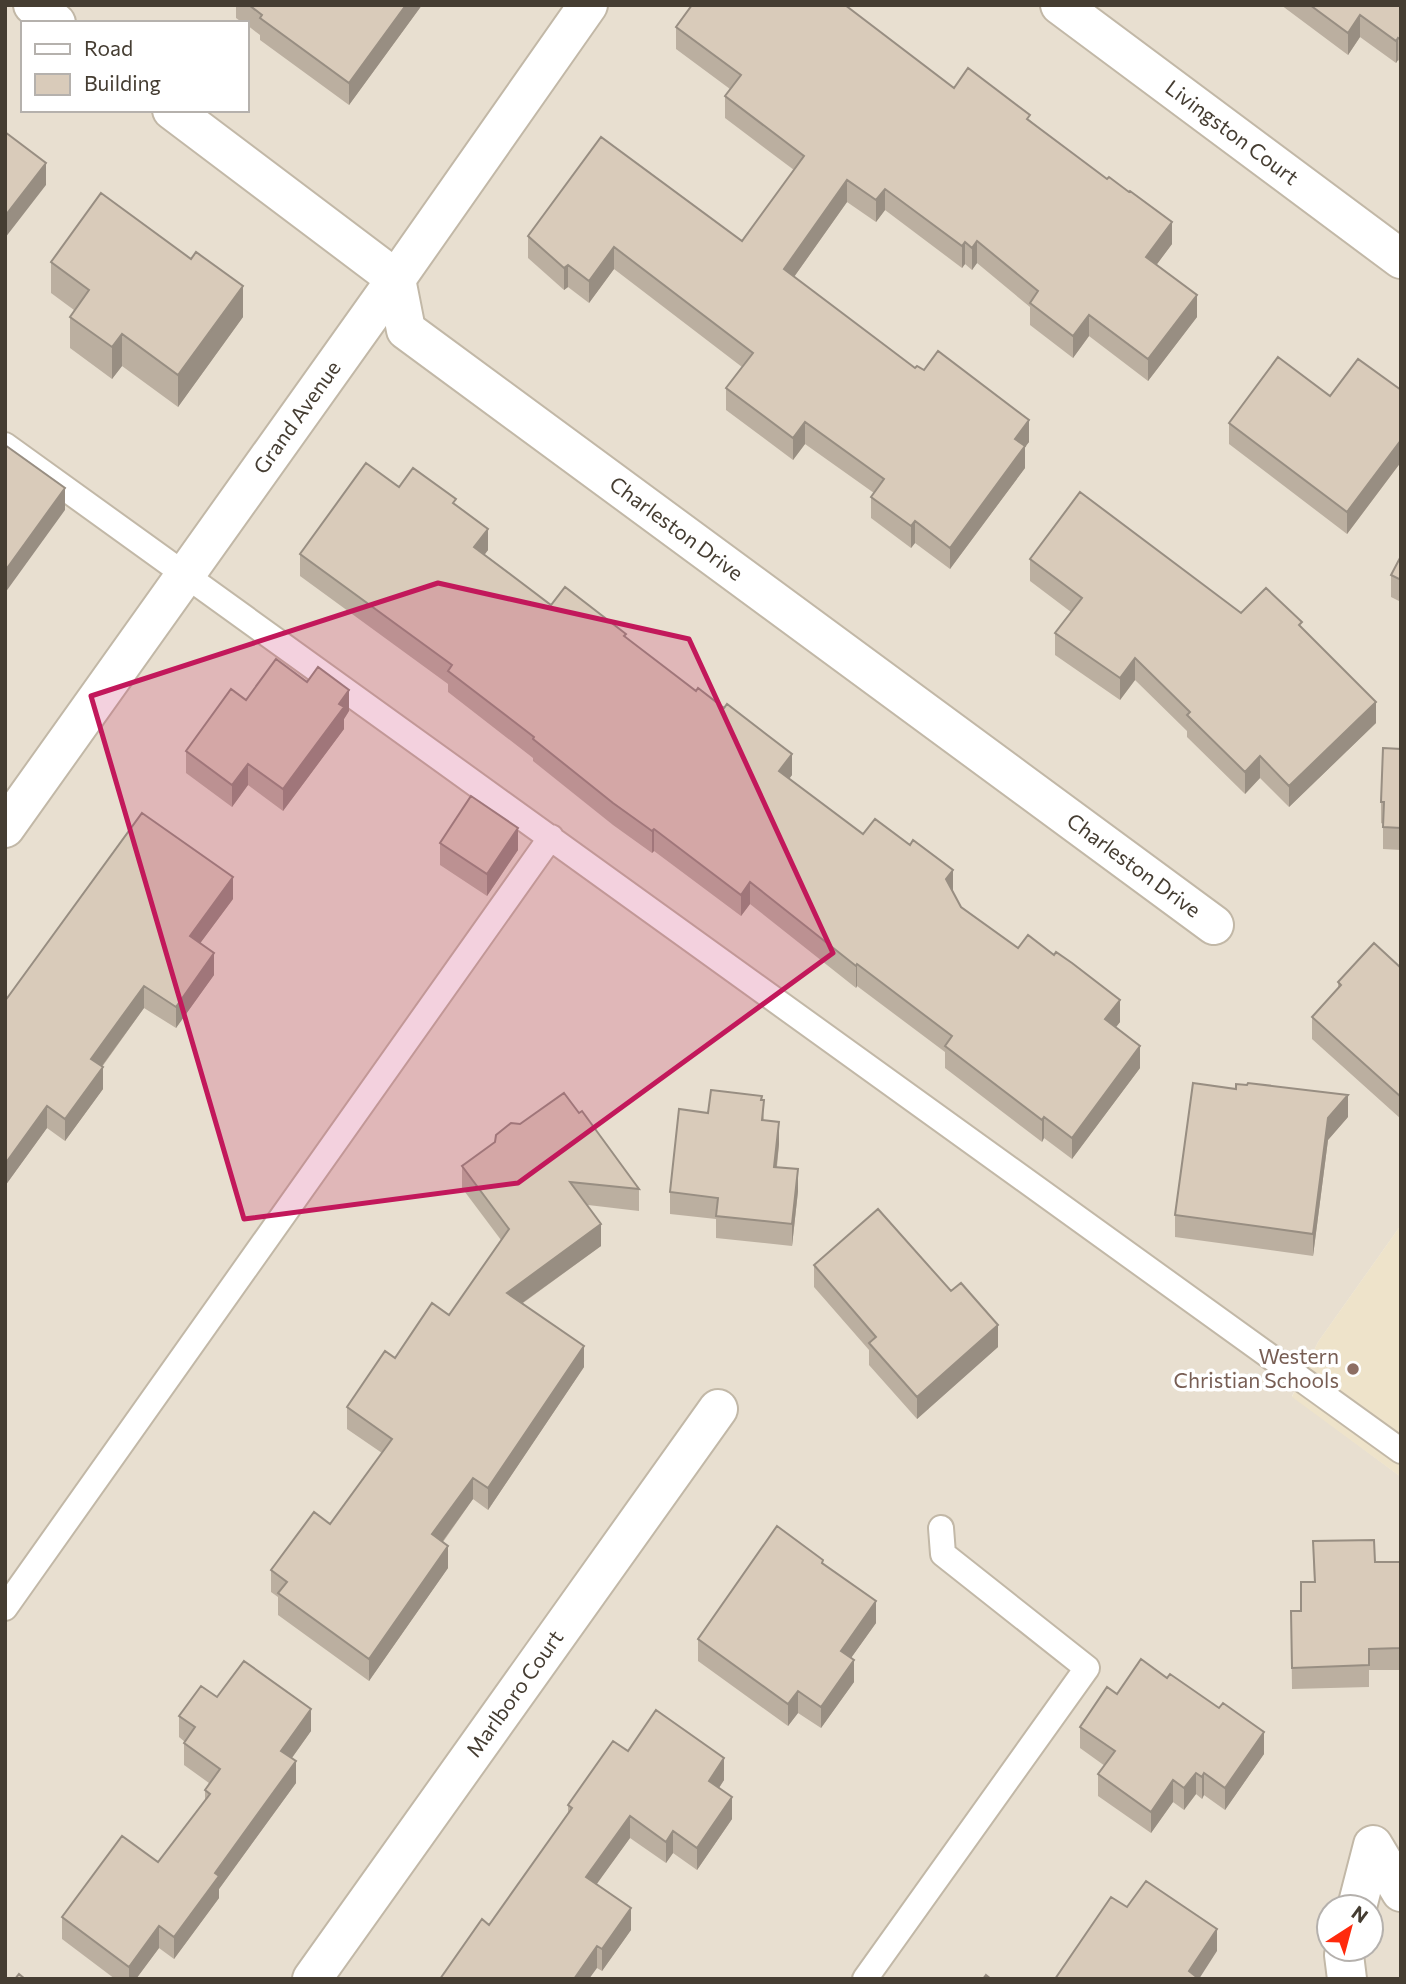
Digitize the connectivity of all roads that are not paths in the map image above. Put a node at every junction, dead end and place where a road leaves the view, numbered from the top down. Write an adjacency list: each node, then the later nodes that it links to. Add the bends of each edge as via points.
1 (33, 5): 4 (street)
2 (587, 5): 7 (street, Grand Avenue)
3 (1060, 5): 6 (street, Livingston Court)
4 (53, 21)
5 (175, 112): 7 (street)
6 (1401, 259)
7 (396, 279): 9 (street, Grand Avenue); 12 (street, Charleston Drive, via 406,330)
8 (5, 445): 9 (lane)
9 (186, 574): 10 (street, Grand Avenue); 11 (lane)
10 (5, 828)
11 (551, 837): 14 (lane); 16 (lane)
12 (1214, 925)
13 (718, 1409): 19 (street, Marlboro Court)
14 (1401, 1451)
15 (941, 1528): 20 (lane, via 943,1554 1087,1668)
16 (5, 1608)
17 (1401, 1892): 18 (street, via 1373,1845)
18 (1361, 1893)
19 (312, 1979)
20 (865, 1979)

